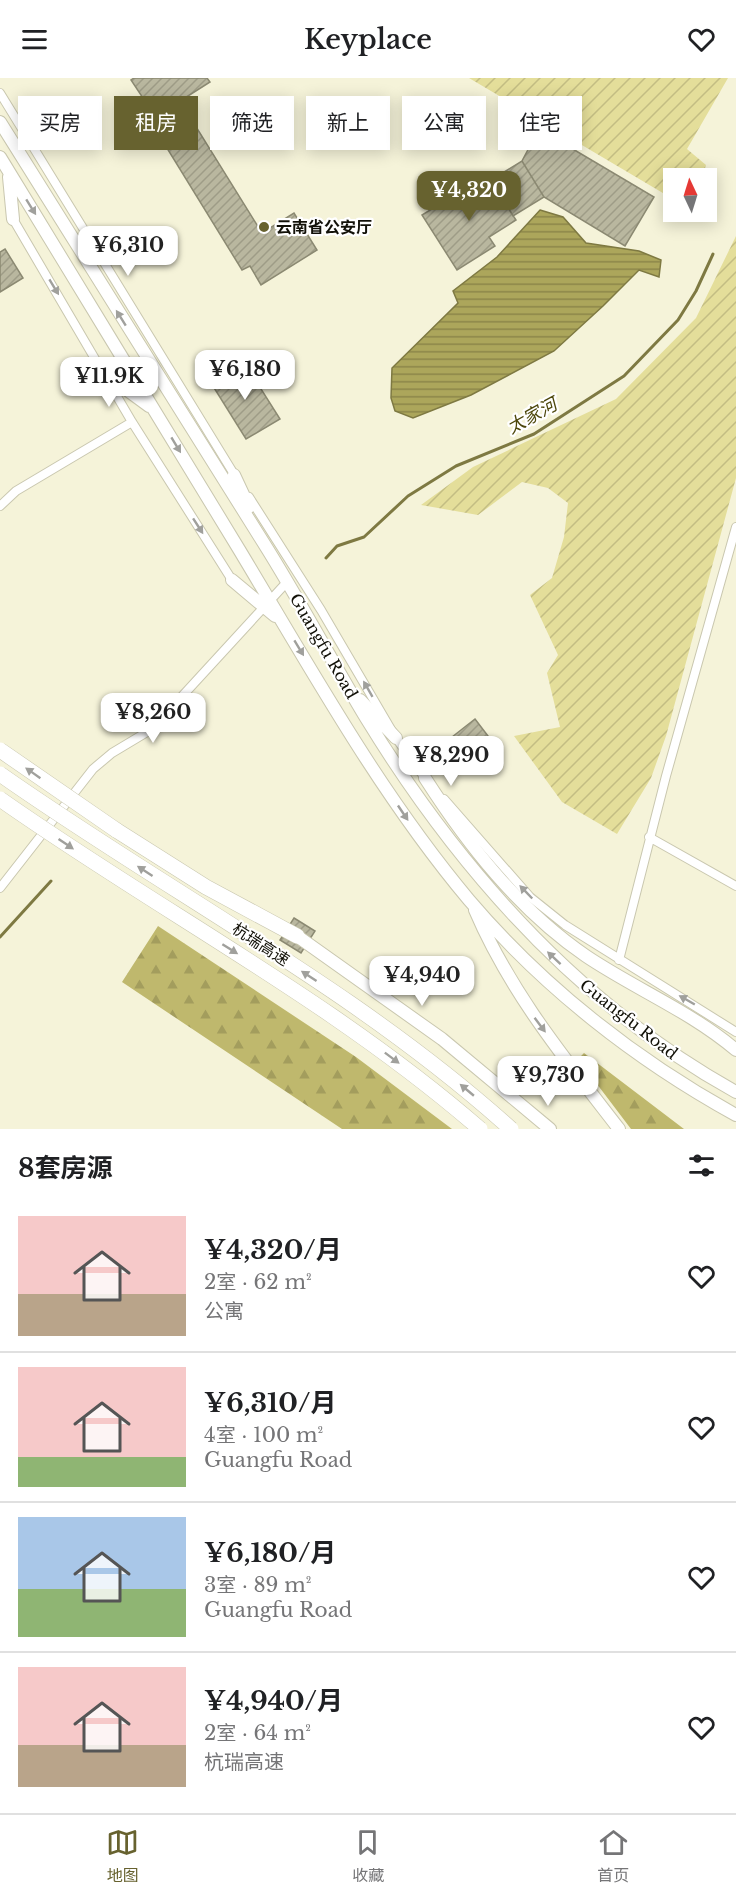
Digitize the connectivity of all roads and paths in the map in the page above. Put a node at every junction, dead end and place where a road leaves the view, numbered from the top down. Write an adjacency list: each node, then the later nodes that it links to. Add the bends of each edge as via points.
1 (0, 93): 9 (street)
2 (0, 122): 12 (main road, Guangfu Road, one-way to 2)
3 (0, 158): 4 (main road, Guangfu Road)
4 (9, 172): 5 (main road); 7 (main road, Guangfu Road, one-way to 7)
5 (13, 219): 6 (street, one-way to 6)
6 (104, 373): 7 (main road); 8 (street)
7 (155, 411): 15 (main road, Guangfu Road, one-way to 15)
8 (132, 422): 10 (street, via 16,491); 13 (street, one-way to 13)
9 (234, 475): 12 (main road); 17 (street, one-way to 9, via 321,610)
10 (0, 506)
11 (736, 527): 22 (street)
12 (265, 544): 14 (main road, Guangfu Road)
13 (232, 580): 15 (main road)
14 (287, 582): 15 (street); 16 (main road, Guangfu Road)
15 (267, 604): 24 (street, via 152,729 93,769); 25 (main road, Guangfu Road, one-way to 25, via 284,624 403,813)
16 (350, 690): 17 (main road); 30 (main road, Guangfu Road, one-way to 16, via 662,1048 576,978 514,919 424,804)
17 (396, 738): 20 (street)
18 (0, 750): 26 (highway, one-way to 18, bridge, via 116,830)
19 (0, 774): 33 (highway, 杭瑞高速, one-way to 19, bridge, via 370,1016)
20 (424, 778): 27 (street, one-way to 20, via 530,897); 29 (main road, via 467,840 524,904 586,956 684,1012)
21 (0, 799): 32 (highway, 杭瑞高速, one-way to 32, bridge, via 351,1028)
22 (649, 837): 23 (street); 27 (street)
23 (736, 886)
24 (0, 888)
25 (471, 901): 31 (main road, Guangfu Road, via 534,967 612,1033 652,1064); 35 (main road, one-way to 35, via 523,1003)
26 (297, 936): 34 (main road, via 436,1035)
27 (619, 960): 28 (street, one-way to 27)
28 (736, 1032)
29 (736, 1050)
30 (736, 1092)
31 (736, 1114)
32 (480, 1129)
33 (511, 1129)
34 (550, 1129)
35 (619, 1129)

